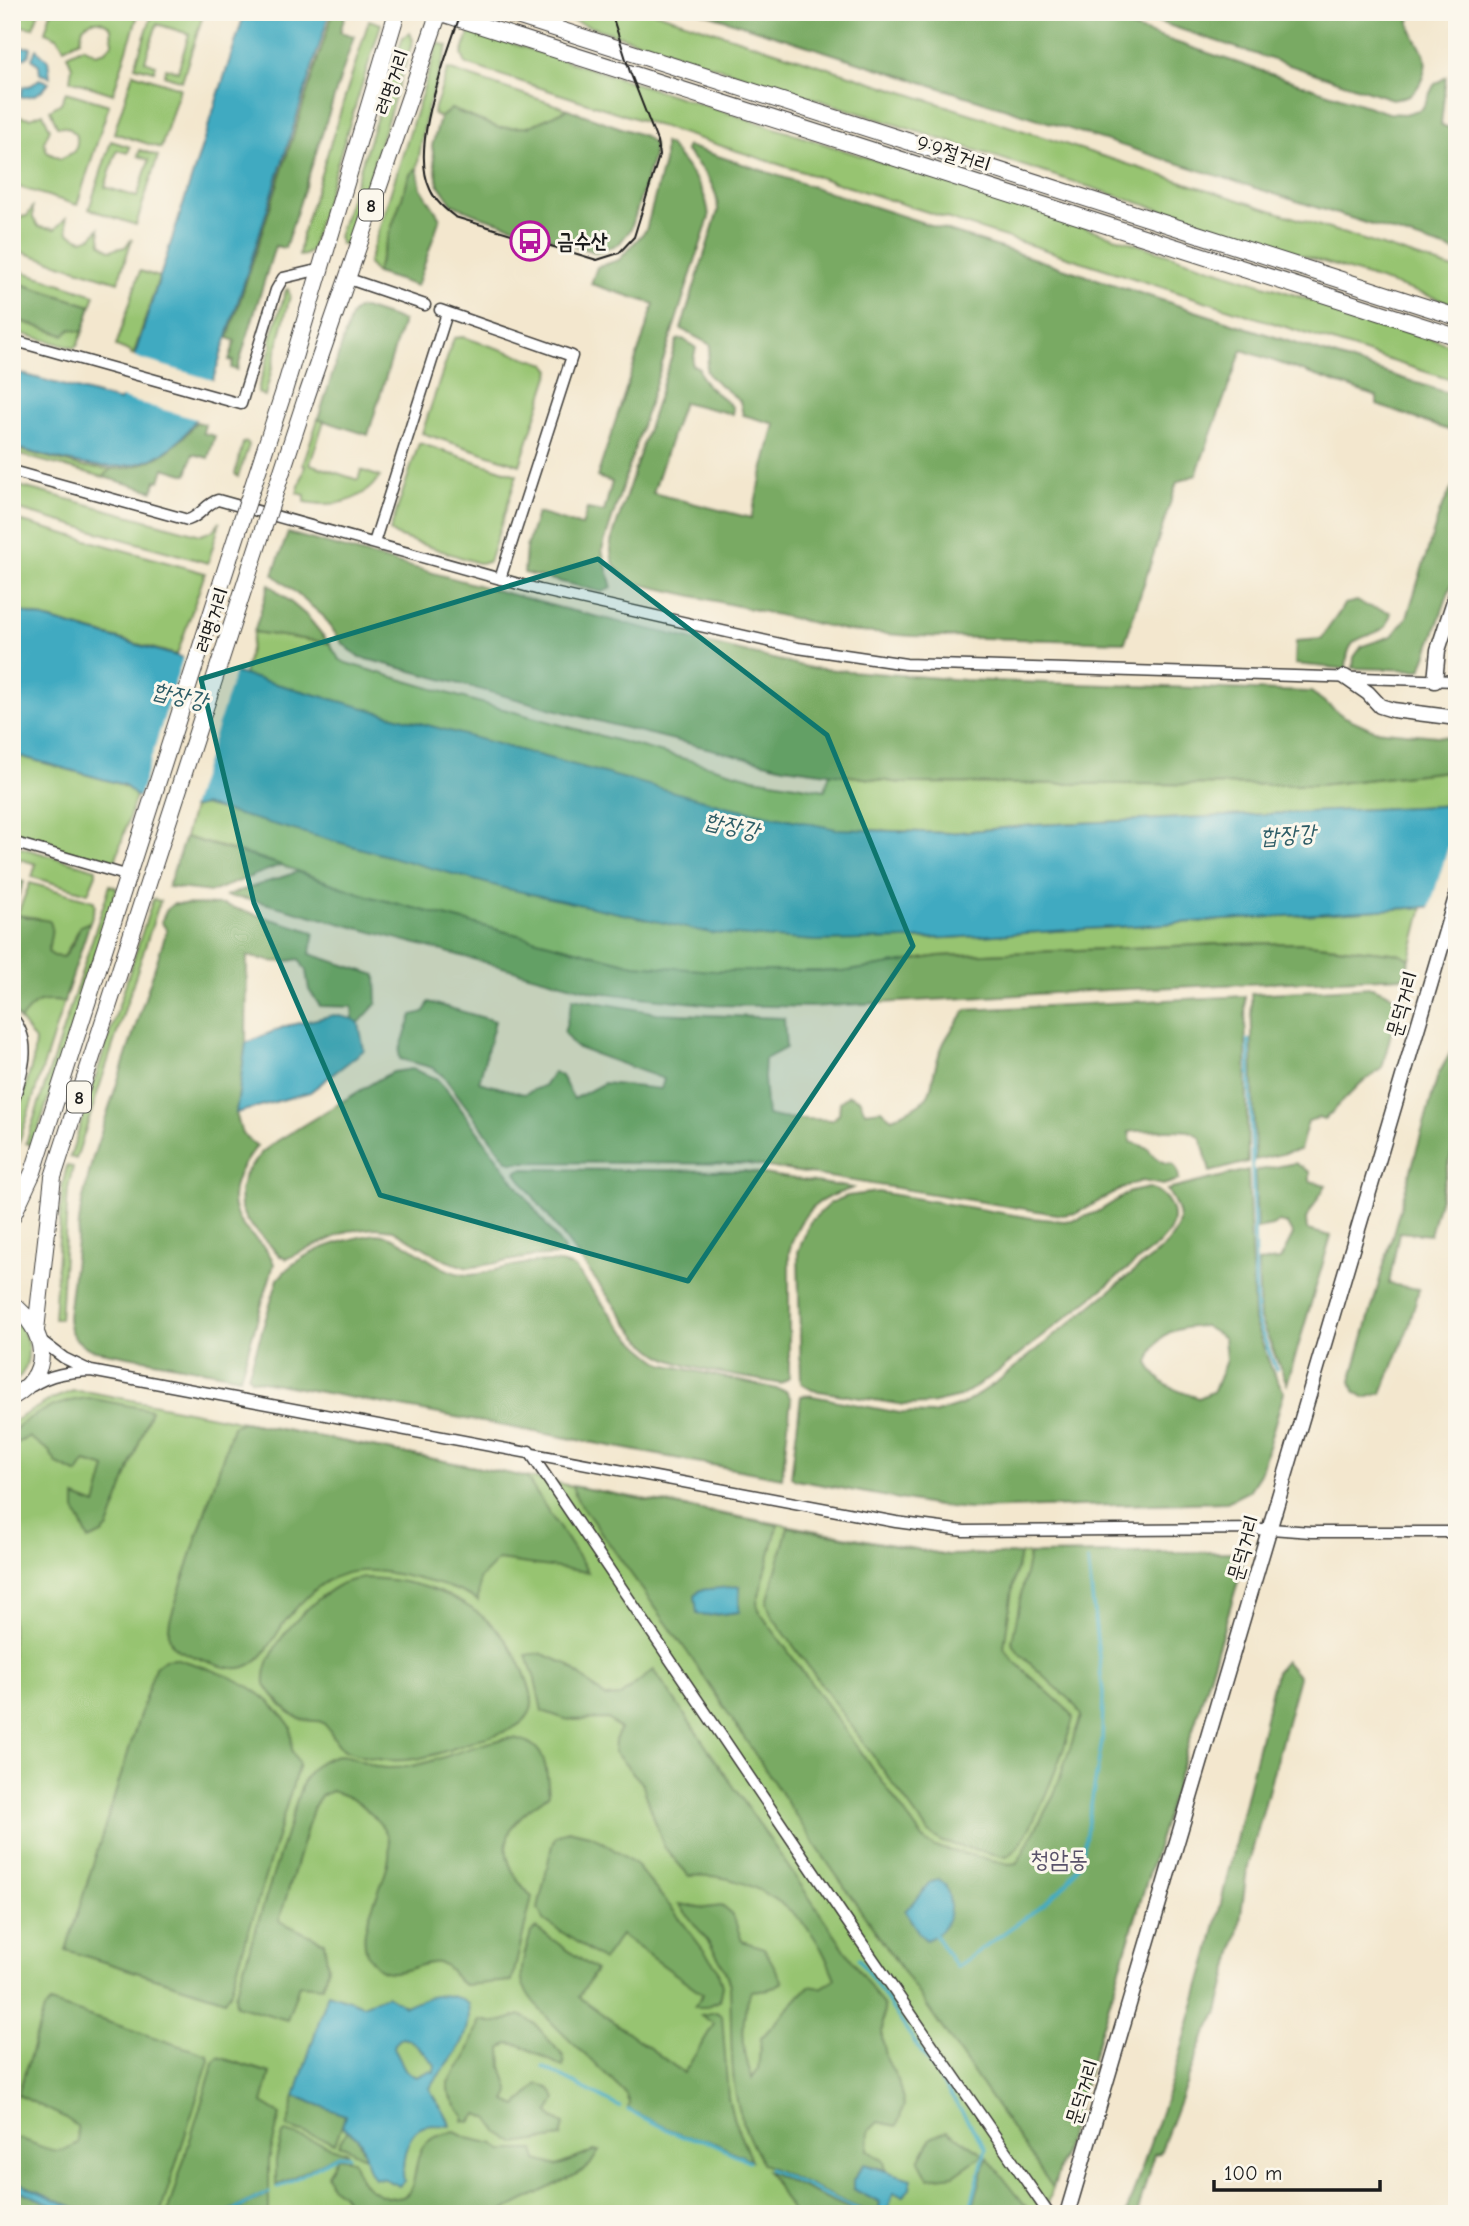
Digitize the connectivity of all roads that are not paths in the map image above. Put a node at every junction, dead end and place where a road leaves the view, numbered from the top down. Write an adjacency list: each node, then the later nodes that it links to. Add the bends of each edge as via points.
1 (397, 12): 4 (highway, 려명거리 / 8)
2 (438, 12): 5 (highway, 려명거리 / 8); 8 (highway, 9·9절거리)
3 (505, 12): 7 (highway, 9·9절거리)
4 (321, 269): 9 (street, via 283,278 241,404); 19 (highway, 려명거리 / 8, bridge)
5 (345, 278): 6 (street); 25 (highway, 려명거리 / 8, bridge, via 52,1177)
6 (425, 305)
7 (1457, 317)
8 (1457, 337)
9 (12, 340)
10 (12, 471): 11 (street, via 188,520 218,500)
11 (374, 543): 12 (street); 12 (street, via 443,312 572,356)
12 (500, 579): 14 (street, via 798,648 906,664)
13 (1457, 592): 15 (main road, via 1438,650)
14 (1345, 677): 15 (street); 17 (main road, via 1380,706)
15 (1435, 681): 16 (street)
16 (1457, 681)
17 (1457, 718)
18 (12, 842): 19 (street)
19 (131, 871): 23 (highway, 려명거리 / 8, via 33,1172)
20 (1457, 894): 29 (main road, 문덕거리)
21 (12, 1017): 22 (street, via 24,1036 25,1054)
22 (12, 1106)
23 (12, 1217)
24 (12, 1304): 25 (highway)
25 (38, 1334): 26 (street, via 64,1358); 27 (highway, 려명거리, via 38,1368)
26 (91, 1371): 27 (street, via 46,1377); 28 (street)
27 (17, 1395)
28 (529, 1451): 29 (street, via 964,1531); 31 (street)
29 (1270, 1529): 30 (street); 32 (main road, 문덕거리)
30 (1457, 1532)
31 (1049, 2214)
32 (1067, 2214)

